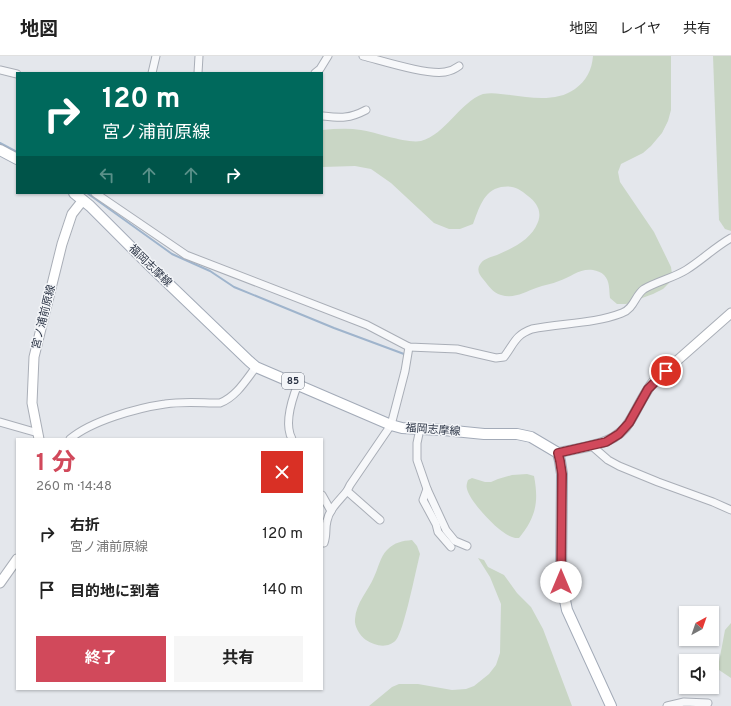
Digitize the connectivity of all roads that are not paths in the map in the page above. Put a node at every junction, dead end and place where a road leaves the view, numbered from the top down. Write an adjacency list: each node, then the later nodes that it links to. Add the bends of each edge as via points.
1 (156, 56): 7 (street)
2 (199, 56): 8 (street)
3 (328, 56): 9 (street)
4 (363, 56): 5 (street, via 435,72 451,71)
5 (459, 66)
6 (0, 70): 10 (street)
7 (152, 72)
8 (198, 72)
9 (316, 72)
10 (16, 74)
11 (366, 110): 12 (street, via 347,118)
12 (323, 116)
13 (0, 150): 14 (main road)
14 (16, 158)
15 (75, 194): 17 (main road, 福岡志摩線 / 85)
16 (96, 194): 20 (street, via 186,255 367,325)
17 (83, 200): 21 (main road, 福岡志摩線 / 85); 26 (main road, 宮ノ浦前原線, via 72,214 62,244 34,357 32,403)
18 (731, 238): 20 (street, via 685,270 643,290 623,313 607,318 532,329 518,336 504,357 457,349)
19 (731, 313): 29 (main road, via 654,381 629,423 619,434 606,442)
20 (408, 347): 24 (street, via 405,371)
21 (256, 366): 22 (main road, 福岡志摩線 / 85); 27 (street, via 238,390 220,403 165,404 143,408 103,421)
22 (298, 384): 24 (main road, 福岡志摩線 / 85); 28 (street, via 290,403 289,433)
23 (0, 422): 26 (street)
24 (391, 425): 25 (main road, 福岡志摩線 / 85); 32 (street)
25 (420, 429): 30 (main road, 福岡志摩線 / 85, via 517,434 531,437); 31 (street, via 417,460)
26 (39, 436)
27 (71, 438)
28 (292, 438)
29 (592, 446): 30 (main road); 34 (street, via 619,466)
30 (558, 453): 43 (main road, via 562,474 561,582 567,610)
31 (427, 489): 38 (street, via 446,530 455,541); 39 (street, via 424,503 438,532)
32 (347, 491): 35 (street); 36 (street)
33 (323, 497): 35 (street)
34 (731, 510)
35 (331, 511): 37 (street)
36 (380, 520)
37 (324, 543)
38 (466, 546)
39 (451, 547)
40 (16, 560): 41 (main road)
41 (0, 583)
42 (708, 703): 44 (street, via 684,702)
43 (611, 706)
44 (668, 706)

